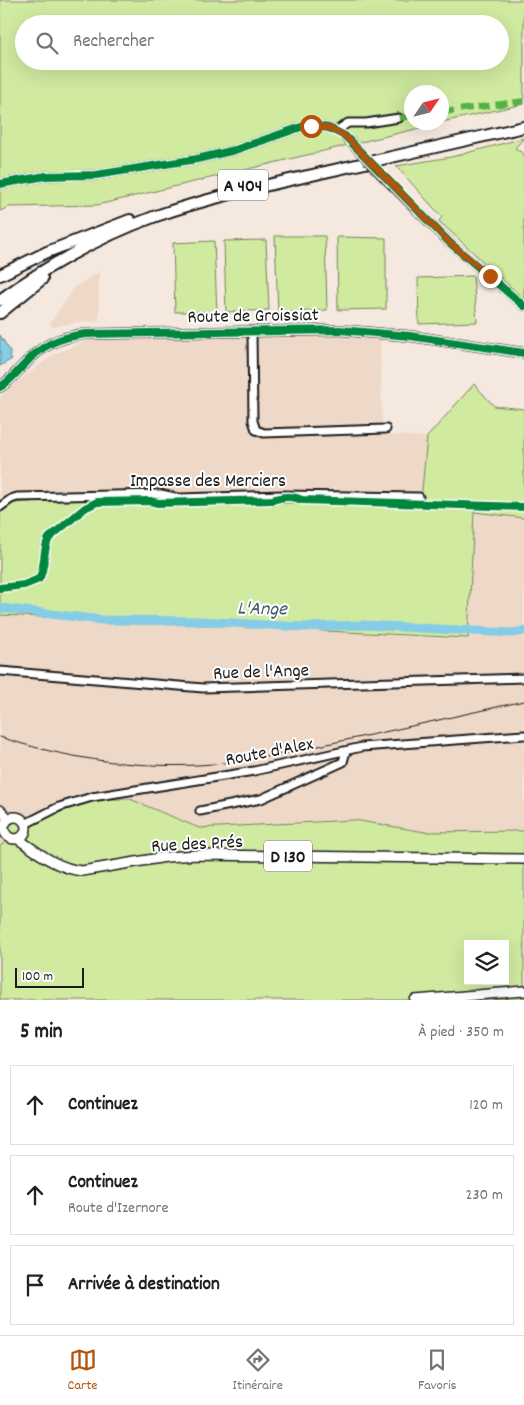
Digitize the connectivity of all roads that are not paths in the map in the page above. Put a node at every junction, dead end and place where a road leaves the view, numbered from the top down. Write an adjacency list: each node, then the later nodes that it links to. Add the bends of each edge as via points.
1 (399, 118): 4 (street, via 348,123)
2 (524, 120): 6 (highway, A 404, via 225,189)
3 (524, 127): 7 (highway, A 404, via 217,198 155,217)
4 (336, 131): 5 (street, via 304,126 235,150 197,159 96,175 46,176); 11 (street, bridge, via 351,142 450,243)
5 (0, 184)
6 (134, 218): 8 (highway); 9 (highway, A 404, via 58,254)
7 (84, 248): 10 (highway, A 404); 12 (highway)
8 (0, 275)
9 (0, 292)
10 (0, 300)
11 (524, 306)
12 (0, 313)
13 (252, 330): 14 (main road, Route de Groissiat, via 362,331); 15 (main road, Route de Groissiat, via 69,336 39,350); 16 (street, via 253,421 256,430 264,433)
14 (524, 352)
15 (0, 387)
16 (386, 429)
17 (419, 497): 18 (street, Impasse des Merciers, via 282,495 179,498 161,494 17,497)
18 (0, 507)
19 (0, 670): 20 (street, Rue de l'Ange, via 194,688)
20 (524, 678)
21 (524, 734): 22 (street, Route d'Alex, via 371,746)
22 (346, 751): 23 (street, via 343,762 261,799); 26 (street, Route d'Alex, via 254,771 92,797 59,806)
23 (200, 811)
24 (0, 812): 25 (main road)
25 (8, 820): 26 (main road, via 18,818); 27 (main road)
26 (25, 828): 28 (main road); 30 (main road, Rue des Prés / D 130, via 32,842)
27 (3, 838): 28 (main road)
28 (18, 839): 30 (main road, Rue des Prés / D 130)
29 (524, 859): 30 (main road, Rue des Prés / D 130, via 197,855 82,871)
30 (54, 863)
31 (524, 991): 32 (main road)
32 (415, 1000)

